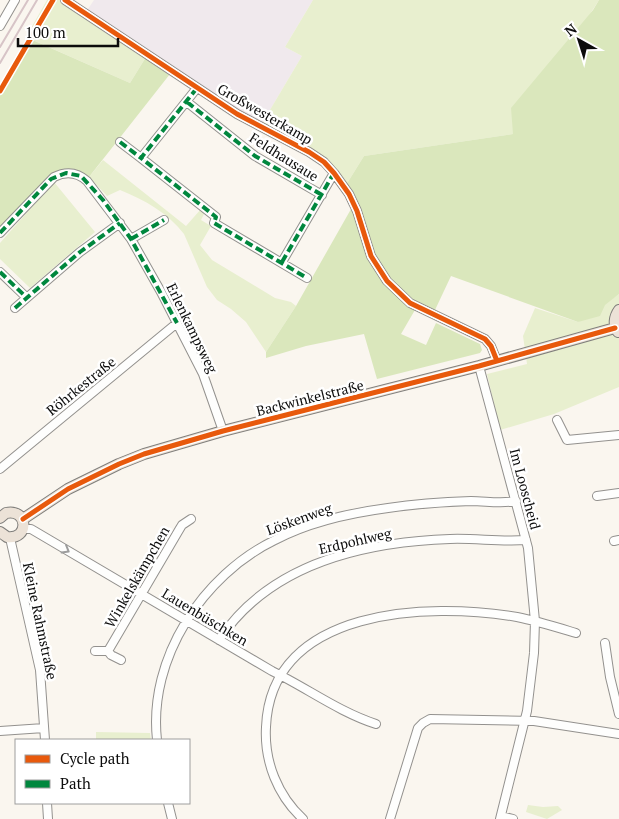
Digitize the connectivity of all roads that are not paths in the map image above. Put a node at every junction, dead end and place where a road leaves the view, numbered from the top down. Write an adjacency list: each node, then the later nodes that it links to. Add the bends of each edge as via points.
1 (15, 0): 3 (street)
2 (65, 0): 4 (street, Großwesterkamp)
3 (0, 26)
4 (197, 88): 5 (street); 8 (street, Großwesterkamp, via 237,114 309,152)
5 (187, 102): 7 (street); 9 (street, Feldhausaue, via 255,156)
6 (120, 142): 7 (street)
7 (141, 158): 14 (street, via 216,217 214,223)
8 (334, 174): 9 (street); 22 (street, Großwesterkamp, via 349,194 372,256 387,281 410,303 485,339)
9 (322, 195): 14 (street)
10 (164, 220): 13 (street)
11 (120, 222): 12 (street, Erlenkampsweg, via 87,181 66,173 48,182); 13 (street, Erlenkampsweg); 17 (street)
12 (0, 233)
13 (132, 239): 20 (street, Erlenkampsweg)
14 (282, 262): 16 (street)
15 (0, 272): 17 (street)
16 (307, 278)
17 (26, 297): 18 (street)
18 (15, 308)
19 (619, 310): 21 (main road, via 615,318)
20 (177, 323): 25 (street, Erlenkampsweg, via 203,374); 27 (street, Röhrkestraße)
21 (617, 331): 22 (main road, Backwinkelstraße)
22 (497, 361): 23 (main road, Backwinkelstraße)
23 (479, 366): 25 (main road, Backwinkelstraße); 30 (street, Im Looscheid)
24 (557, 420): 26 (street, via 567,440)
25 (223, 431): 33 (main road, Backwinkelstraße, via 119,464 52,498)
26 (619, 435)
27 (0, 469)
28 (619, 493): 29 (street)
29 (597, 496)
30 (516, 501): 36 (street, Im Looscheid); 38 (street, Löskenweg, via 387,508 329,520 292,532 234,566 209,590)
31 (1, 513): 33 (main road, via 20,515)
32 (191, 519): 37 (street, Winkelskämpchen, via 178,530)
33 (23, 524): 35 (main road, Backwinkelstraße, via 18,536); 37 (street, Lauenbüschken, one-way to 37)
34 (0, 532): 35 (main road)
35 (10, 538): 50 (street, Kleine Rahmstraße, via 40,670)
36 (526, 540): 39 (street, Im Looscheid); 41 (street, Erdpohlweg, via 465,538 414,541 315,563 284,578 255,598)
37 (142, 594): 38 (street, Lauenbüschken); 44 (street, Winkelskämpchen)
38 (186, 621): 41 (street, Lauenbüschken); 54 (street, Löskenweg, via 163,675 157,704)
39 (535, 621): 40 (street); 46 (street, via 460,611 374,619 345,626 319,638); 48 (street, Im Looscheid, via 533,669)
40 (576, 633)
41 (219, 640): 46 (street, Lauenbüschken)
42 (605, 644): 47 (street)
43 (95, 651): 44 (street)
44 (108, 651): 45 (street)
45 (121, 660)
46 (280, 675): 49 (street, Lauenbüschken); 58 (street, via 266,719 268,756 284,797)
47 (619, 714)
48 (525, 721): 52 (street); 57 (street, Im Looscheid); 61 (street, via 430,719 423,723 418,728)
49 (376, 724)
50 (44, 728): 51 (street); 53 (street, Kleine Rahmstraße)
51 (0, 731)
52 (619, 734)
53 (44, 739)
54 (157, 739)
55 (47, 804): 59 (street)
56 (168, 804): 60 (street)
57 (500, 817): 62 (street)
58 (302, 818)
59 (48, 819)
60 (172, 819)
61 (390, 819)
62 (513, 819)

